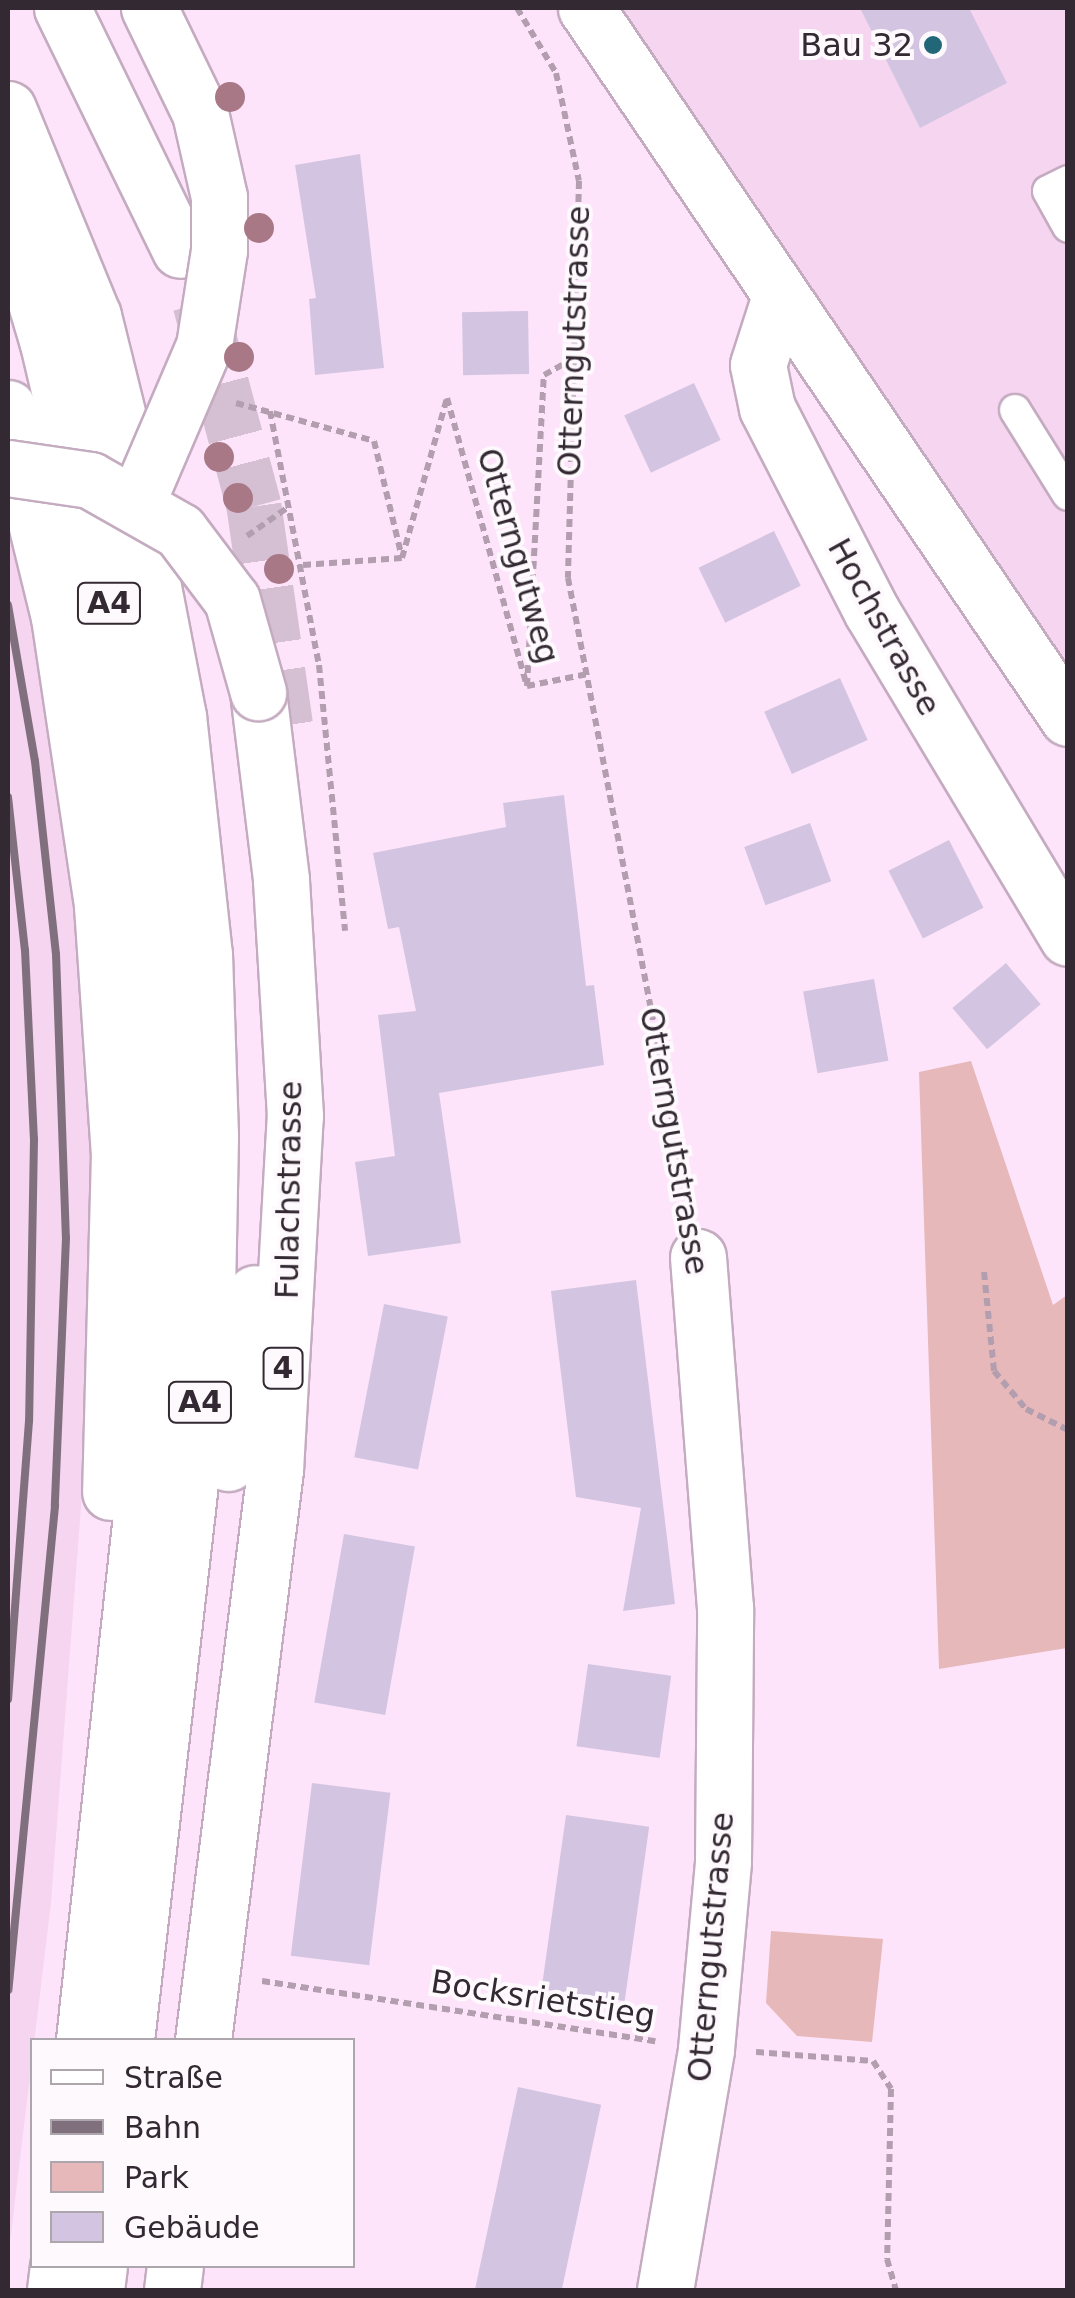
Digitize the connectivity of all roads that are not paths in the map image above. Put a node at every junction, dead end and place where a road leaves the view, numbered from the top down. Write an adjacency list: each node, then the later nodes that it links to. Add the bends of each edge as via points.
1 (62, 8): 8 (main road)
2 (150, 8): 14 (main road, bridge, via 200,113 219,197 212,312 188,393)
3 (586, 8): 9 (main road)
4 (8, 108): 20 (main road, A4, via 93,316 128,457 178,716 204,954 206,1344)
5 (1068, 181): 7 (lane, via 1048,191)
6 (8, 209): 19 (main road, A4, via 48,343 110,610 143,819 159,1007 162,1218 152,1405)
7 (1068, 227)
8 (180, 250)
9 (779, 300): 15 (main road); 16 (main road, Hochstrasse, via 758,365 768,408 872,612)
10 (8, 408): 19 (main road, via 78,721 114,1028 120,1277)
11 (1015, 410): 13 (lane)
12 (8, 468): 14 (main road, 4, bridge, via 90,480)
13 (1068, 495)
14 (137, 502): 22 (main road, Fulachstrasse / 4, bridge, via 209,562 232,600 258,692 281,879 295,1116 275,1470)
15 (1068, 718)
16 (1068, 938)
17 (698, 1257): 23 (main road, Otterngutstrasse, via 725,1608 723,1862 706,2048)
18 (255, 1293): 20 (main road)
19 (95, 1950): 21 (main road, A4)
20 (129, 2016)
21 (84, 2038)
22 (203, 2038)
23 (665, 2290)

